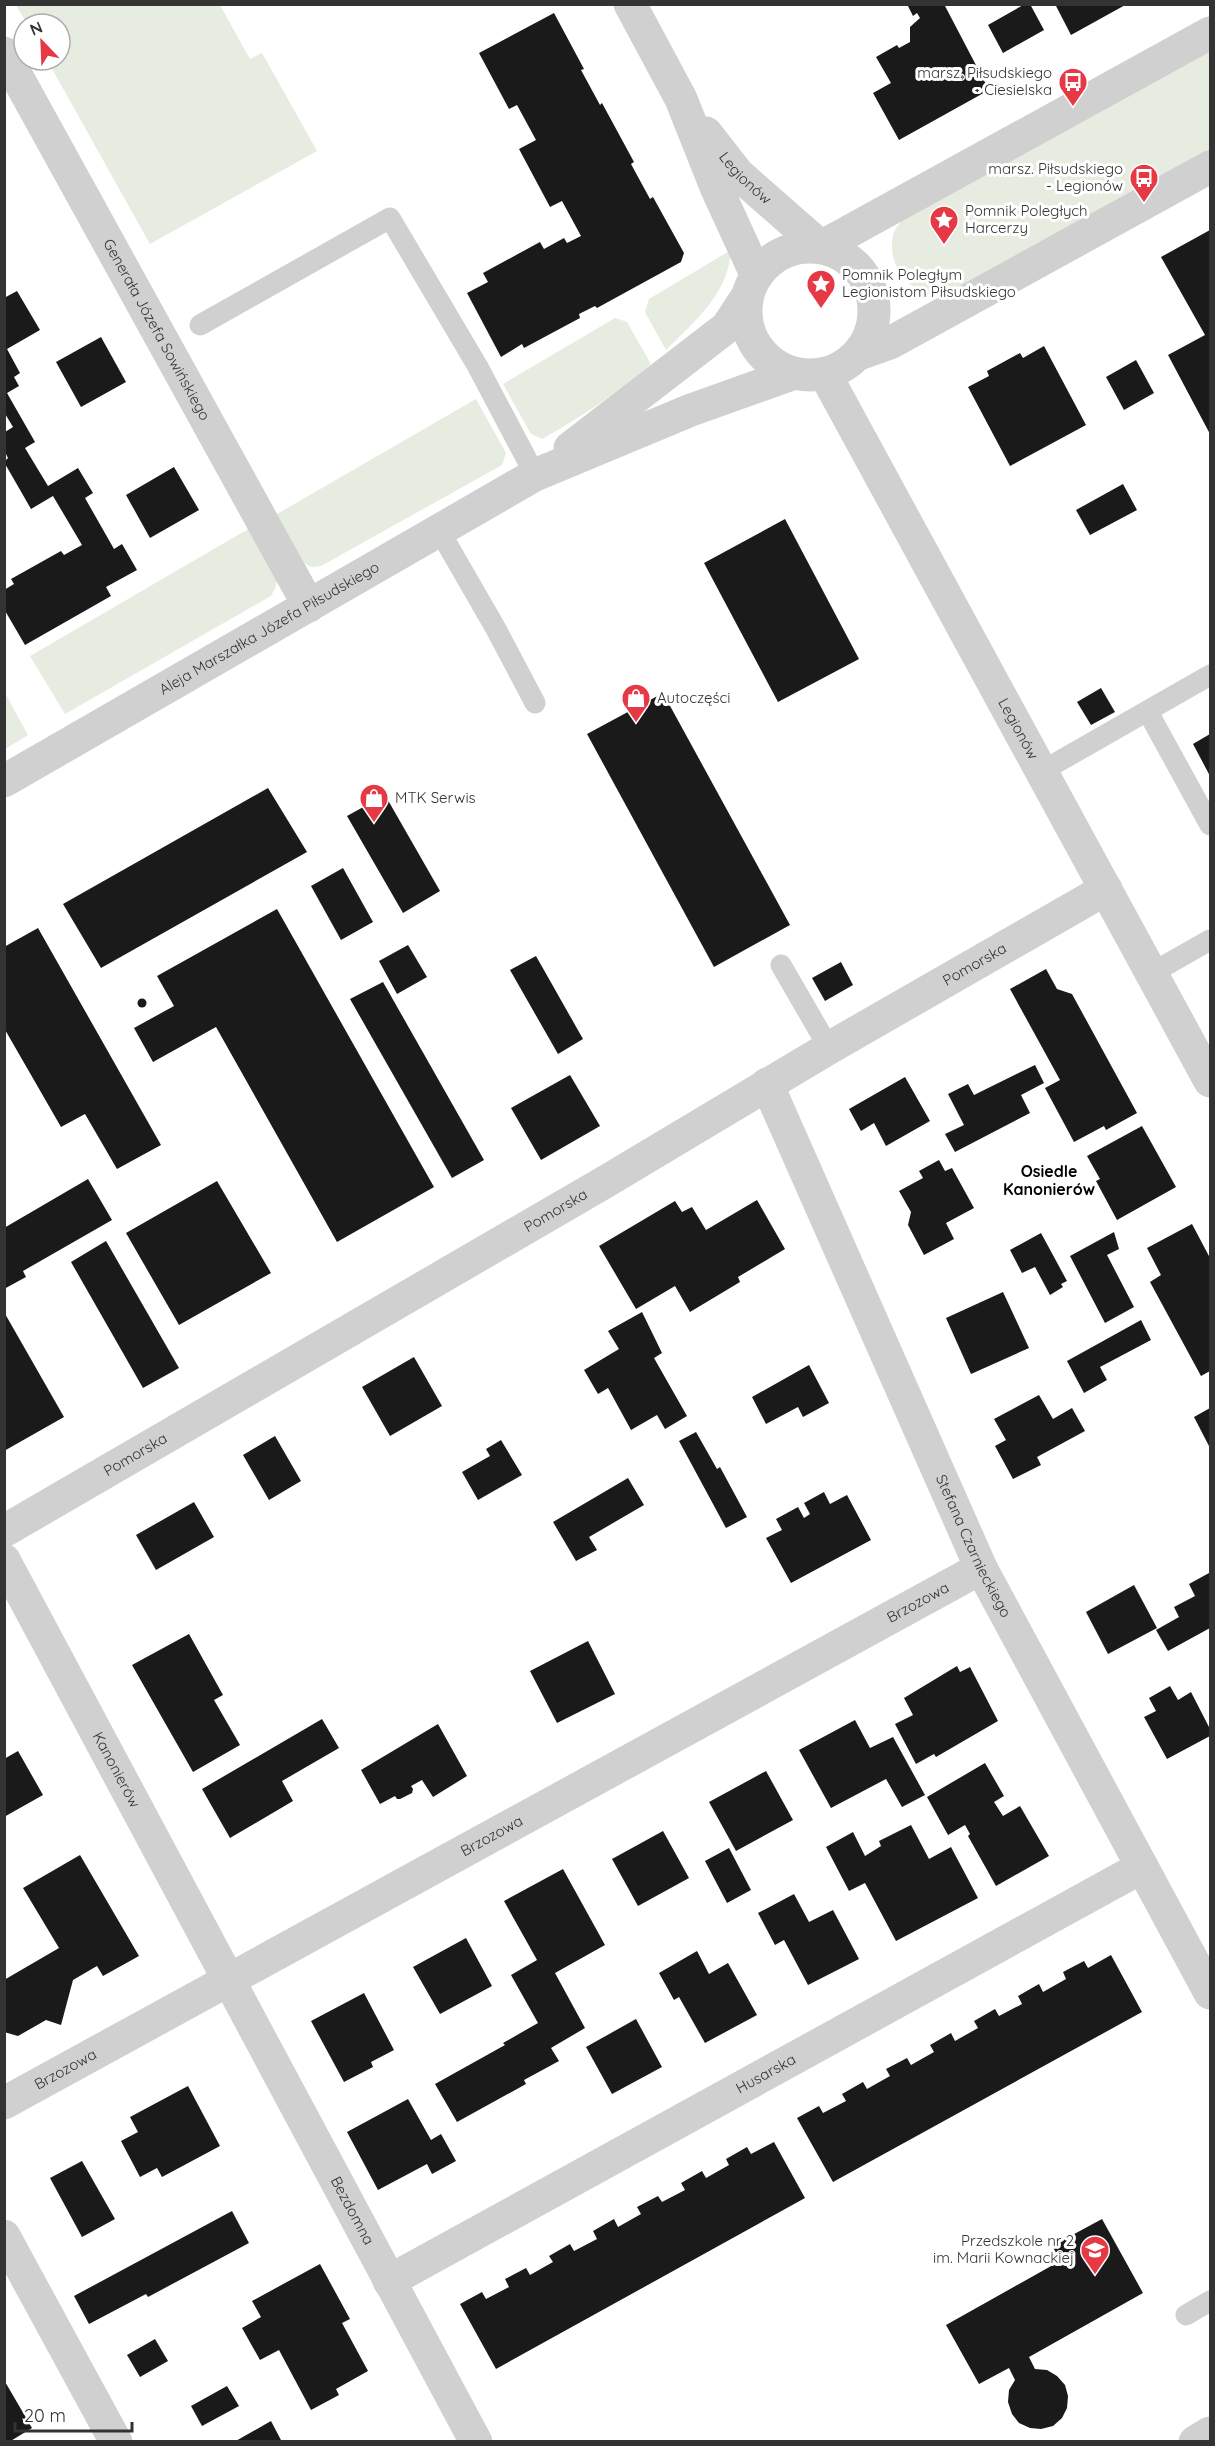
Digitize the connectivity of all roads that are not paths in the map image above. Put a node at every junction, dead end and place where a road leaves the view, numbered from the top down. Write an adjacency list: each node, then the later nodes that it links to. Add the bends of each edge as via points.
1 (630, 4): 4 (street, Legionów)
2 (1210, 33): 6 (street)
3 (4, 53): 14 (street, Generała Józefa Sowińskiego)
4 (681, 99): 6 (street, Legionów, via 738,174); 7 (street, Legionów)
5 (1210, 167): 9 (street, via 890,343)
6 (821, 247): 7 (street, via 796,248 774,257); 9 (street, via 847,258 866,278 874,304 871,332)
7 (751, 286): 10 (street, via 746,322 754,345 770,363); 12 (street, Aleja Marszałka Józefa Piłsudskiego, via 727,327)
8 (200, 325): 12 (lane, via 390,218)
9 (859, 354): 11 (street, via 843,367)
10 (792, 374): 11 (street); 12 (street, Aleja Marszałka Józefa Piłsudskiego, via 691,410)
11 (825, 374): 18 (street, Legionów)
12 (535, 475): 13 (street, Aleja Marszałka Józefa Piłsudskiego)
13 (439, 530): 14 (street, Aleja Marszałka Józefa Piłsudskiego); 16 (lane)
14 (309, 606): 19 (street, Aleja Marszałka Józefa Piłsudskiego)
15 (1210, 675): 17 (lane)
16 (535, 703)
17 (1148, 712): 18 (lane); 20 (lane)
18 (1042, 771): 21 (street, Legionów)
19 (4, 782)
20 (1210, 825)
21 (1106, 889): 24 (street, Legionów); 25 (street, Pomorska)
22 (1210, 940): 24 (lane)
23 (781, 965): 25 (lane)
24 (1152, 973): 26 (street, Legionów)
25 (829, 1048): 27 (street, Pomorska)
26 (1210, 1081)
27 (767, 1084): 28 (street, Pomorska); 30 (street, Stefana Czarnieckiego)
28 (4, 1532)
29 (4, 1560): 32 (street, Kanonierów)
30 (981, 1568): 31 (street, Stefana Czarnieckiego); 32 (street, Brzozowa)
31 (1143, 1867): 33 (street, Stefana Czarnieckiego); 36 (street, Husarska)
32 (229, 1979): 34 (street, Brzozowa); 36 (street, Bezdomna)
33 (1210, 1993)
34 (4, 2103)
35 (4, 2236): 40 (street)
36 (389, 2281): 41 (street, Bezdomna)
37 (1210, 2301): 38 (lane)
38 (1186, 2315)
39 (1210, 2433): 42 (street)
40 (116, 2442)
41 (476, 2442)
42 (1196, 2442)

